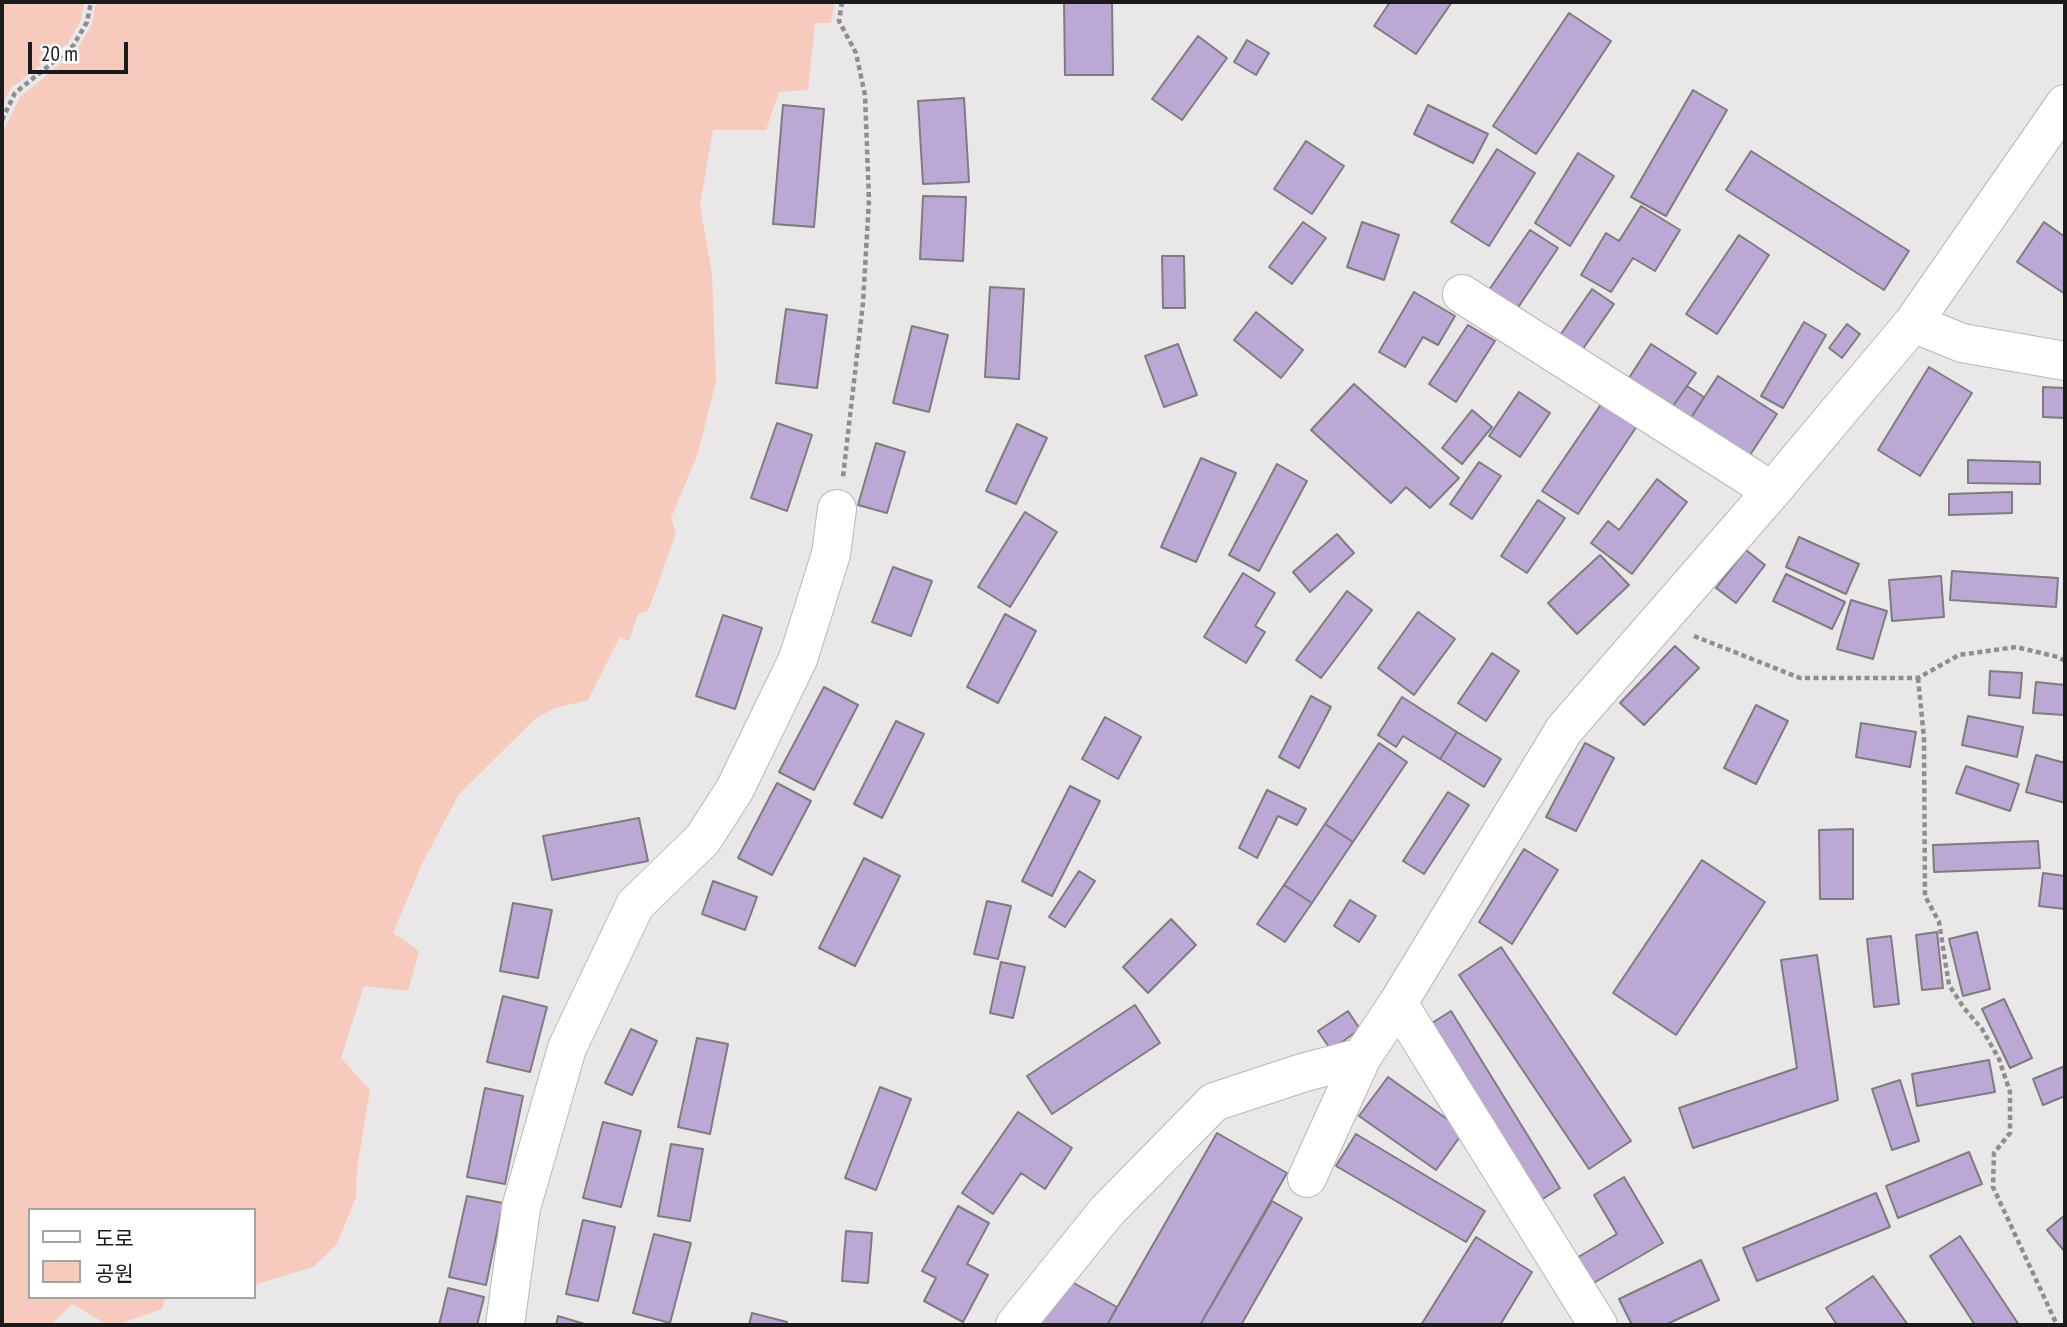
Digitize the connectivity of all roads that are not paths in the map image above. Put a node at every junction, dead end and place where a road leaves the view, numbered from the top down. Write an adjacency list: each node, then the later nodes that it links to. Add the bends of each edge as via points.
1 (2065, 104): 3 (street)
2 (1462, 294): 5 (street)
3 (1913, 323): 4 (street, via 1962,343); 5 (street)
4 (2065, 361)
5 (1772, 491): 7 (street, via 1564,730)
6 (837, 509): 10 (street, via 831,554 798,659 736,789 703,839 635,905 567,1048 521,1208)
7 (1398, 1003): 8 (street); 12 (street)
8 (1363, 1056): 9 (street); 11 (street, via 1214,1102 1107,1211)
9 (1307, 1178)
10 (505, 1325)
11 (1015, 1325)
12 (1598, 1325)

